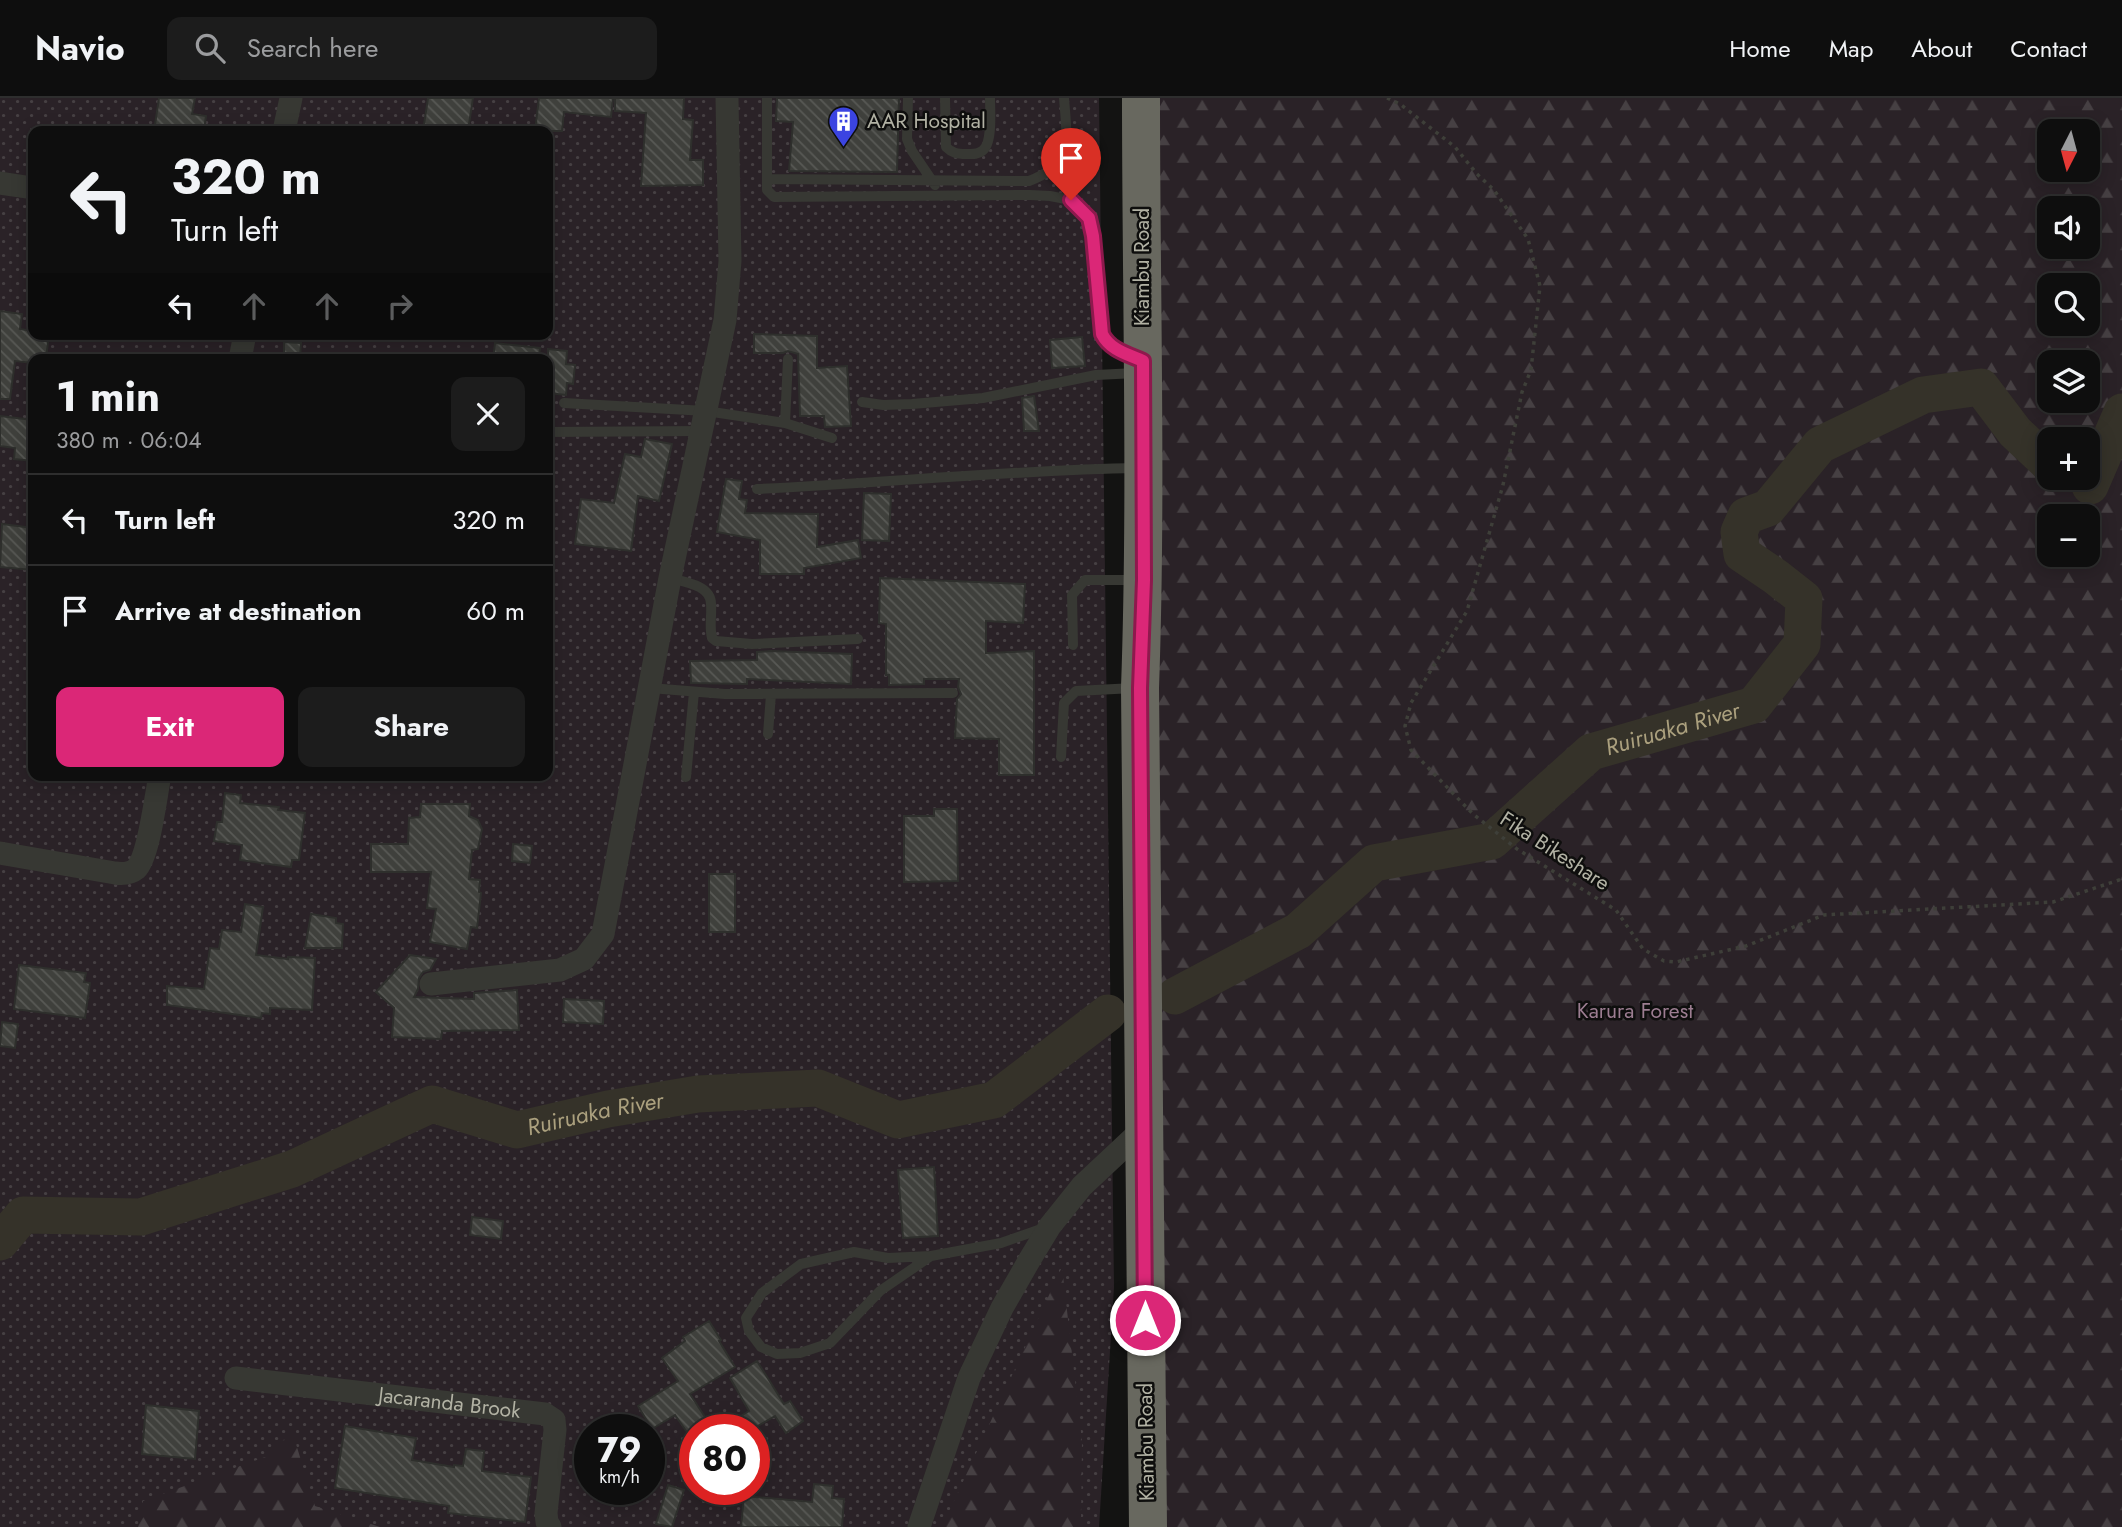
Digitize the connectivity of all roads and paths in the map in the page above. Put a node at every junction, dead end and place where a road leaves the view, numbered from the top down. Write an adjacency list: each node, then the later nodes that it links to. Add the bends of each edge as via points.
1 (291, 98): 10 (street)
2 (727, 98): 22 (street, via 730,261 725,320)
3 (767, 98): 11 (lane)
4 (908, 98): 13 (lane, via 907,139)
5 (945, 98): 6 (lane, via 946,147 959,154 977,154 989,143)
6 (990, 98)
7 (1064, 98): 13 (lane, via 1066,144 1058,164 1047,174 1029,181)
8 (1142, 98): 19 (highway, Kiambu Road)
9 (1387, 98): 42 (path, Fika Bikeshare, via 1454,147 1494,190 1528,239 1540,286 1531,370 1522,392 1503,485 1467,611 1411,703 1405,726 1411,750 1473,814 1517,849 1616,910 1643,949 1664,961 1746,946 1824,915 2053,902)
10 (285, 126)
11 (767, 180): 12 (lane); 17 (lane, via 767,190 774,197)
12 (813, 180): 13 (lane); 17 (lane)
13 (932, 180): 16 (lane)
14 (0, 183): 15 (street)
15 (28, 187)
16 (944, 196): 17 (lane); 19 (lane, via 1030,195 1071,200 1089,218 1102,334 1107,343)
17 (814, 198)
18 (788, 359): 23 (lane)
19 (1143, 367): 20 (lane, via 983,398 883,405); 26 (highway, Kiambu Road)
20 (862, 402)
21 (564, 403): 22 (lane)
22 (704, 421): 23 (lane); 24 (lane); 28 (street)
23 (785, 423): 25 (lane)
24 (553, 432)
25 (832, 438)
26 (1144, 468): 27 (lane); 29 (highway, Kiambu Road)
27 (757, 489)
28 (670, 578): 30 (lane, via 709,594 709,624 716,641 752,644); 32 (street)
29 (1144, 580): 31 (lane, via 1085,580 1072,595); 33 (highway, Kiambu Road)
30 (858, 639)
31 (1073, 645)
32 (650, 688): 34 (lane); 43 (street, via 603,934 583,958 560,971)
33 (1140, 688): 38 (lane, via 1076,691 1064,702); 44 (highway, Kiambu Road)
34 (694, 692): 36 (lane); 39 (lane)
35 (953, 693): 36 (lane)
36 (771, 694): 37 (lane)
37 (768, 734)
38 (1061, 757)
39 (686, 777)
40 (159, 781): 41 (street, via 144,858 134,871 115,873)
41 (0, 853)
42 (2122, 879)
43 (431, 984)
44 (1144, 1128): 45 (street, via 1082,1186); 50 (highway, Kiambu Road)
45 (1050, 1226): 46 (lane, via 1001,1243); 49 (street, via 1002,1308 969,1378)
46 (931, 1256): 46 (lane, via 880,1291 830,1343 800,1353 777,1354 761,1347 749,1331 746,1318 761,1293 801,1264 854,1252 888,1258)
47 (236, 1378): 48 (street, Jacaranda Brook, via 545,1414 554,1420 555,1430 546,1513)
48 (550, 1527)
49 (919, 1527)
50 (1148, 1527)

